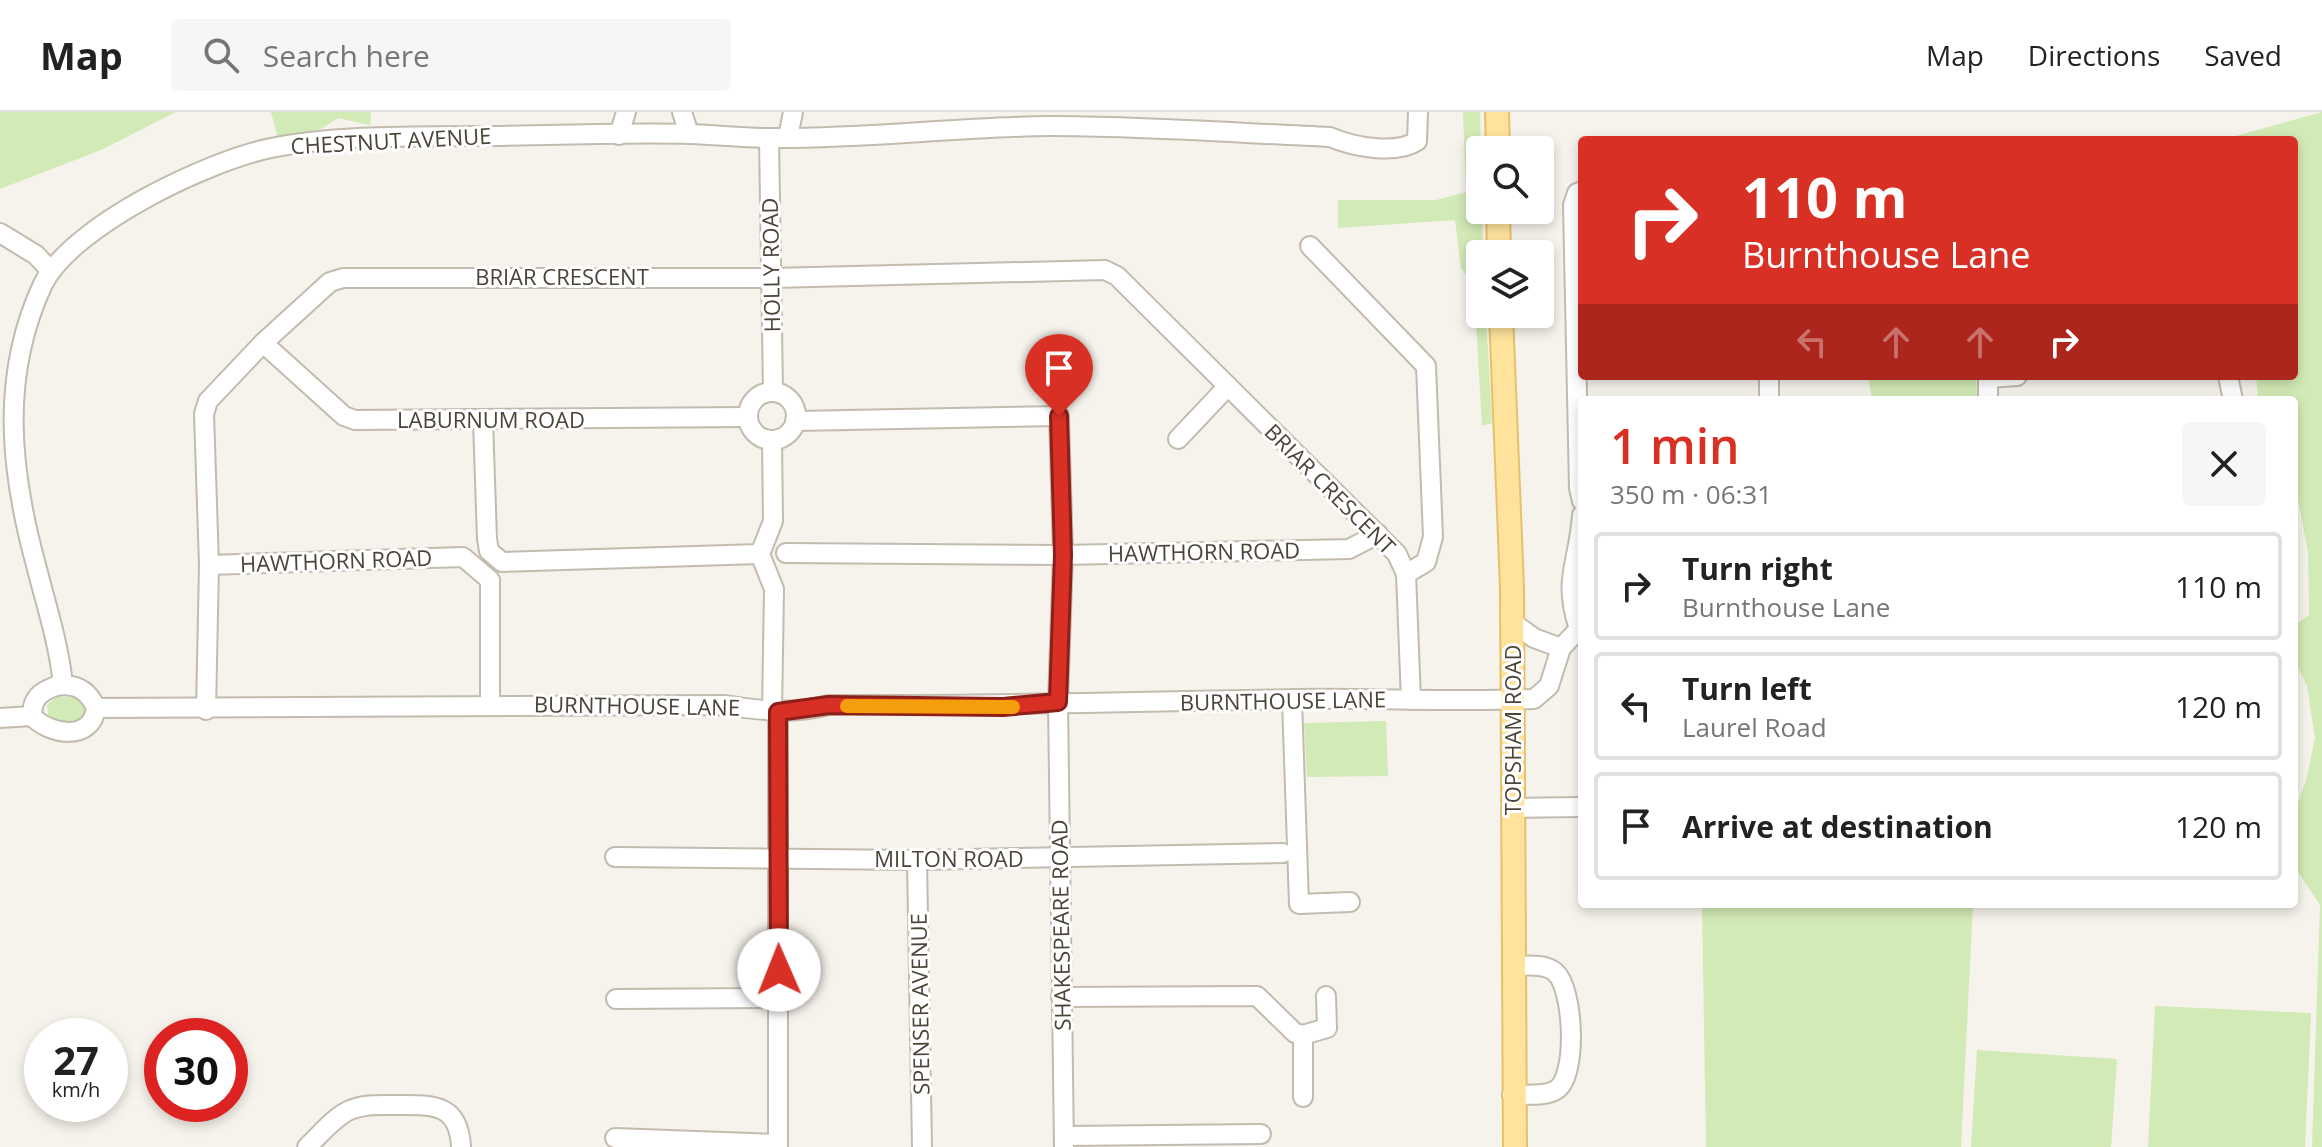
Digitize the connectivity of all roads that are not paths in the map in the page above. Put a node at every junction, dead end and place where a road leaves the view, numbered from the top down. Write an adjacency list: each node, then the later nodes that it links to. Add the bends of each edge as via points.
1 (626, 112): 8 (street)
2 (682, 112): 7 (street)
3 (793, 112): 10 (street)
4 (1418, 112): 6 (street, CHESTNUT AVENUE, via 1417,141 1397,147 1330,137)
5 (1497, 112): 9 (main road)
6 (1051, 119): 10 (street, CHESTNUT AVENUE)
7 (689, 134): 8 (street, CHESTNUT AVENUE); 11 (street, CHESTNUT AVENUE)
8 (619, 135): 15 (street, CHESTNUT AVENUE, via 415,136 299,143 243,155 105,222 71,247)
9 (1498, 136)
10 (788, 137): 11 (street, CHESTNUT AVENUE)
11 (769, 138): 16 (street, HOLLY ROAD)
12 (1578, 193): 26 (street, via 1573,205)
13 (0, 233): 15 (street)
14 (1310, 246): 34 (street, via 1426,366 1433,537 1426,562)
15 (51, 271): 27 (street, CHESTNUT AVENUE, via 17,356)
16 (771, 278): 18 (street, BRIAR CRESCENT, via 343,278 324,286); 19 (street, BRIAR CRESCENT, via 1105,270); 20 (street, HOLLY ROAD)
17 (1502, 328): 35 (main road, TOPSHAM ROAD)
18 (263, 343): 22 (street, LABURNUM ROAD, via 355,420); 33 (street, BRIAR CRESCENT, via 208,401 204,414)
19 (1228, 386): 24 (street); 28 (street, BRIAR CRESCENT)
20 (773, 392): 21 (street, via 758,396); 23 (street, via 793,405)
21 (748, 417): 22 (street, LABURNUM ROAD); 25 (street, via 758,436)
22 (483, 421): 31 (street, via 487,539 489,551 502,562)
23 (795, 421): 25 (street, via 787,435); 32 (street, SHAKESPEARE ROAD, via 1059,416)
24 (1178, 439)
25 (772, 440): 31 (street, via 773,521)
26 (1578, 441)
27 (5, 442): 39 (street, CHESTNUT AVENUE)
28 (1378, 534): 32 (street, HAWTHORN ROAD, via 1349,549); 34 (street, BRIAR CRESCENT, via 1397,554)
29 (1578, 544): 36 (street, via 1569,591)
30 (786, 553): 32 (street, HAWTHORN ROAD)
31 (760, 554): 47 (street, via 774,589)
32 (1063, 555): 43 (street, SHAKESPEARE ROAD)
33 (209, 565): 44 (street, HAWTHORN ROAD, via 463,557 490,580); 46 (street, BRIAR CRESCENT)
34 (1406, 574): 42 (street, BRIAR CRESCENT)
35 (1512, 622): 38 (street); 40 (main road, TOPSHAM ROAD)
36 (1578, 623)
37 (1578, 632): 38 (street)
38 (1561, 648): 40 (street, BURNTHOUSE LANE, via 1545,691 1534,699)
39 (63, 685): 45 (street, via 83,690); 48 (street, via 37,696)
40 (1512, 699): 42 (street, BURNTHOUSE LANE); 51 (main road, TOPSHAM ROAD)
41 (1292, 700): 42 (street, BURNTHOUSE LANE); 43 (street, BURNTHOUSE LANE); 57 (street, via 1298,911)
42 (1411, 700)
43 (1058, 702): 47 (street, BURNTHOUSE LANE, via 1003,707 829,705); 55 (street, SHAKESPEARE ROAD)
44 (490, 704): 46 (street, BURNTHOUSE LANE); 47 (street, BURNTHOUSE LANE, via 725,705)
45 (96, 708): 46 (street, BURNTHOUSE LANE); 48 (street, via 88,725 64,732 43,726)
46 (206, 710)
47 (775, 712): 54 (street)
48 (32, 716): 49 (street)
49 (0, 718)
50 (1578, 807): 51 (street)
51 (1514, 808): 58 (main road, TOPSHAM ROAD)
52 (1283, 853): 55 (street, MILTON ROAD)
53 (615, 857): 54 (street, MILTON ROAD)
54 (778, 857): 56 (street, MILTON ROAD); 61 (street)
55 (1059, 859): 56 (street, MILTON ROAD); 60 (street, SHAKESPEARE ROAD)
56 (917, 860): 72 (street, SPENSER AVENUE)
57 (1350, 902)
58 (1512, 966): 64 (main road, TOPSHAM ROAD); 64 (street, via 1555,972 1568,991 1570,1017 1568,1074 1562,1083 1545,1093)
59 (1326, 996): 63 (street, via 1327,1028)
60 (1061, 997): 63 (street, via 1257,996); 68 (street, SHAKESPEARE ROAD)
61 (779, 998): 62 (street); 69 (street)
62 (616, 999)
63 (1303, 1035): 65 (street)
64 (1512, 1095): 73 (main road, TOPSHAM ROAD)
65 (1303, 1097)
66 (1261, 1134): 68 (street)
67 (615, 1138): 69 (street)
68 (1064, 1142)
69 (778, 1146)
70 (307, 1147): 71 (street, via 343,1113 359,1107 427,1105 445,1110 454,1120)
71 (461, 1147)
72 (922, 1147)
73 (1515, 1147)

